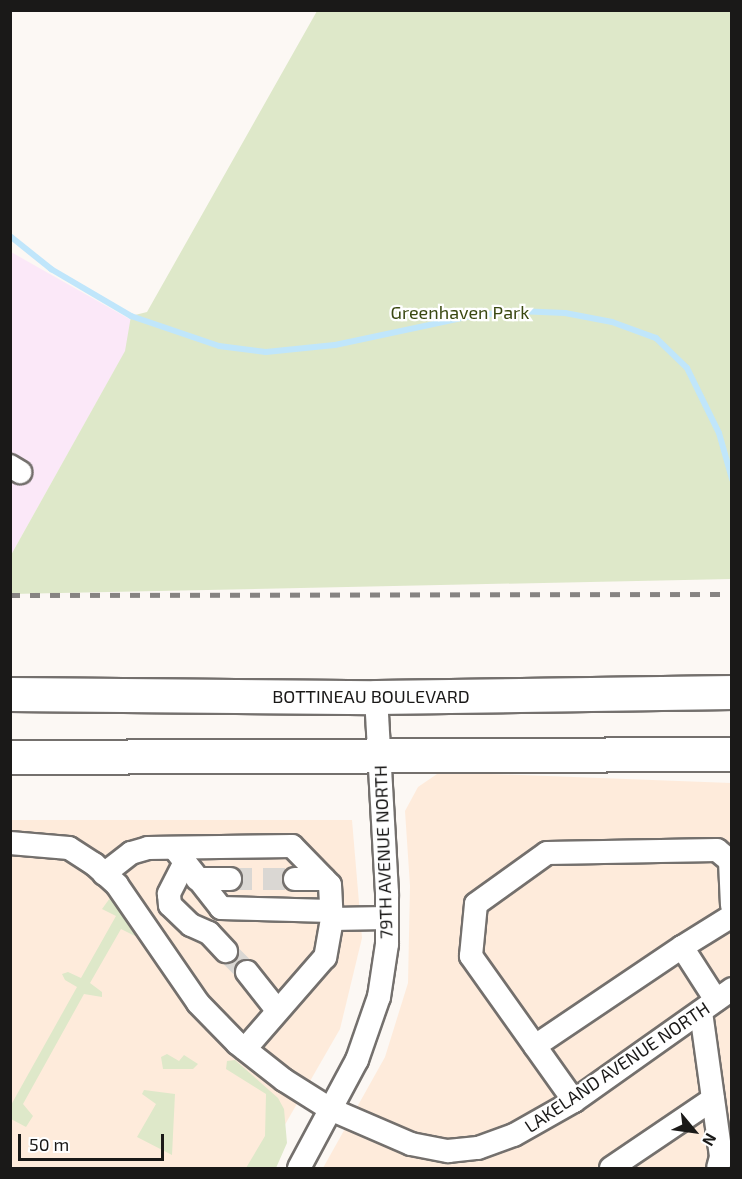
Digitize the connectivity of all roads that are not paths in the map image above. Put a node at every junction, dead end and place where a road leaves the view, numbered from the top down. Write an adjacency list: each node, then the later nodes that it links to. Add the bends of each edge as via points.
1 (732, 692): 3 (highway, BOTTINEAU BOULEVARD)
2 (10, 694): 3 (highway, BOTTINEAU BOULEVARD)
3 (376, 697): 5 (street, 79TH AVENUE NORTH)
4 (732, 754): 5 (highway)
5 (379, 756): 6 (highway); 16 (street, 79TH AVENUE NORTH)
6 (10, 757)
7 (10, 843): 9 (street, LAKELAND AVENUE NORTH, via 69,848)
8 (185, 863): 9 (street, via 131,853); 10 (street); 12 (street, via 292,846); 14 (street, via 220,908); 18 (street, via 169,894 170,905 191,925 209,933)
9 (104, 874): 23 (street, LAKELAND AVENUE NORTH, via 117,885 198,1003)
10 (230, 879)
11 (296, 879): 12 (street)
12 (324, 879): 14 (street, via 330,885)
13 (732, 905): 22 (street, via 730,861 717,850 547,853 476,904 471,957)
14 (332, 915): 16 (street); 21 (street, via 323,960)
15 (732, 916): 17 (street)
16 (387, 918): 26 (street, 79TH AVENUE NORTH, via 380,996 357,1060)
17 (682, 947): 20 (street); 22 (street)
18 (226, 951)
19 (247, 972): 21 (street)
20 (716, 1000): 24 (street); 25 (street, LAKELAND AVENUE NORTH)
21 (277, 1010): 23 (street)
22 (535, 1046): 25 (street)
23 (245, 1049): 26 (street, LAKELAND AVENUE NORTH)
24 (712, 1099): 29 (street); 30 (street, via 721,1157)
25 (574, 1101): 27 (street, LAKELAND AVENUE NORTH)
26 (330, 1109): 27 (street, LAKELAND AVENUE NORTH, via 411,1144); 28 (street, 79TH AVENUE NORTH)
27 (463, 1159)
28 (299, 1168)
29 (611, 1168)
30 (718, 1168)

